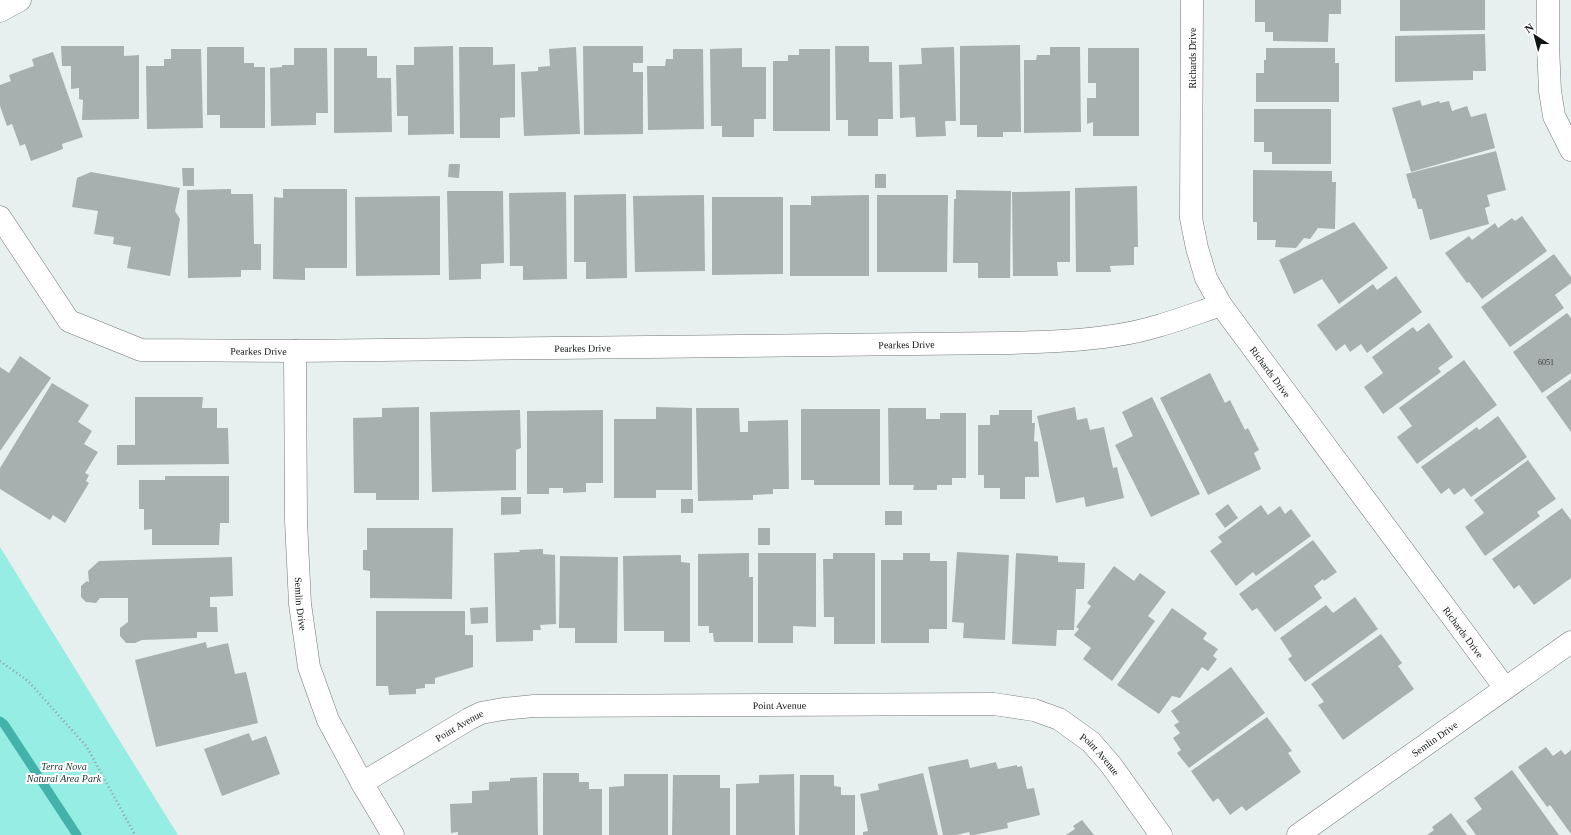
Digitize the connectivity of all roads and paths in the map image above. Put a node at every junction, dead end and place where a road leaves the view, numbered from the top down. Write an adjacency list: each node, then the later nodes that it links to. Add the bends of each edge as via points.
1 (20, 0): 4 (street)
2 (1192, 0): 7 (street, Richards Drive, via 1191,218 1206,278)
3 (1548, 0): 5 (street, via 1550,91 1554,116)
4 (0, 11)
5 (1571, 150)
6 (0, 218): 8 (street, Pearkes Drive, via 69,321 141,350)
7 (1221, 305): 8 (street, Pearkes Drive, via 1120,335 1075,340 1005,343); 11 (street, Richards Drive)
8 (295, 351): 12 (street, Semlin Drive, via 296,521 300,604 309,667 328,720)
9 (1571, 642): 11 (street, Semlin Drive)
10 (0, 661): 13 (path, via 28,681 87,747)
11 (1505, 688): 16 (street, Semlin Drive)
12 (362, 783): 14 (street, Semlin Drive); 15 (street, Point Avenue, via 469,719 503,709 534,706 994,704 1034,710 1059,719 1091,742)
13 (135, 835)
14 (392, 835)
15 (1161, 835)
16 (1298, 835)

